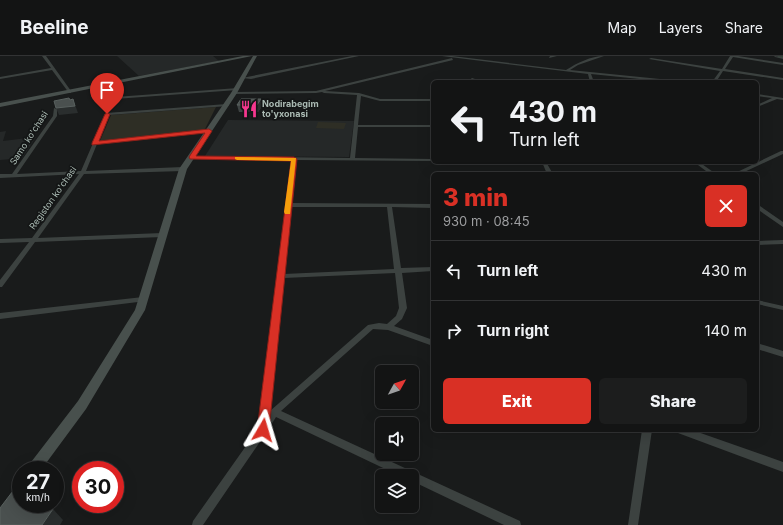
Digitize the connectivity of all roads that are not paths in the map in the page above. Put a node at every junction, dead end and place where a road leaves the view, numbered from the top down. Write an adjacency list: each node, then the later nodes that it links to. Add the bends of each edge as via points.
1 (44, 56): 16 (street)
2 (250, 56): 27 (street)
3 (255, 56): 21 (street)
4 (356, 56): 21 (street)
5 (444, 56): 12 (street)
6 (461, 56): 12 (street)
7 (555, 56): 11 (street)
8 (602, 56): 18 (street, via 577,64)
9 (732, 56): 15 (street); 17 (street)
10 (776, 56): 14 (street)
11 (550, 57)
12 (454, 58): 18 (street); 28 (street)
13 (650, 58): 17 (street)
14 (783, 58)
15 (783, 64)
16 (53, 69): 20 (street); 27 (street)
17 (722, 70): 22 (street); 25 (street)
18 (567, 71): 19 (street)
19 (589, 73): 23 (street); 24 (street)
20 (0, 78)
21 (244, 78): 26 (street)
22 (783, 79)
23 (591, 80)
24 (660, 80)
25 (715, 80)
26 (236, 91): 28 (street); 34 (street); 36 (street)
27 (70, 92): 35 (street)
28 (316, 92): 29 (street)
29 (359, 94): 33 (street, via 380,100); 39 (street)
30 (759, 95): 31 (street)
31 (776, 98): 32 (street); 37 (street)
32 (783, 99)
33 (431, 100)
34 (98, 101)
35 (0, 105)
36 (226, 105): 41 (street); 42 (street, Registon ko'chasi, via 107,114)
37 (759, 105)
38 (55, 109): 55 (street, Samo ko'chasi, via 55,116)
39 (356, 126): 40 (street); 46 (street)
40 (431, 126)
41 (209, 131): 42 (street); 44 (street)
42 (95, 143): 54 (street, Registon ko'chasi)
43 (783, 152): 48 (street)
44 (192, 157): 45 (street); 51 (street)
45 (294, 159): 46 (street); 57 (street)
46 (352, 159): 47 (street)
47 (431, 160)
48 (759, 163)
49 (699, 164): 52 (street)
50 (757, 164): 53 (street)
51 (183, 169): 54 (street); 62 (street)
52 (710, 172)
53 (740, 172)
54 (82, 174): 55 (street); 63 (street, Registon ko'chasi)
55 (14, 175): 56 (street)
56 (0, 176)
57 (288, 205): 58 (street); 69 (street)
58 (389, 205): 59 (street); 67 (street)
59 (431, 206)
60 (759, 207): 61 (street)
61 (783, 225)
62 (162, 235): 63 (street); 71 (street)
63 (33, 239): 64 (street); 70 (street, Registon ko'chasi)
64 (0, 241)
65 (783, 242): 66 (street)
66 (759, 243)
67 (398, 269): 68 (street); 69 (street); 75 (street, via 403,308 399,317)
68 (431, 269)
69 (282, 276): 80 (street)
70 (0, 285)
71 (143, 299): 74 (street); 83 (street, via 140,310 82,405)
72 (759, 302): 73 (street)
73 (783, 308)
74 (0, 316)
75 (389, 327): 76 (street); 79 (street, via 371,327)
76 (431, 342)
77 (759, 347): 78 (street)
78 (783, 354)
79 (274, 412): 80 (street); 85 (street)
80 (263, 430): 87 (street)
81 (647, 432): 89 (street)
82 (686, 432): 84 (street)
83 (39, 461)
84 (783, 467)
85 (397, 469)
86 (419, 479): 88 (street)
87 (197, 525)
88 (516, 525)
89 (633, 525)

